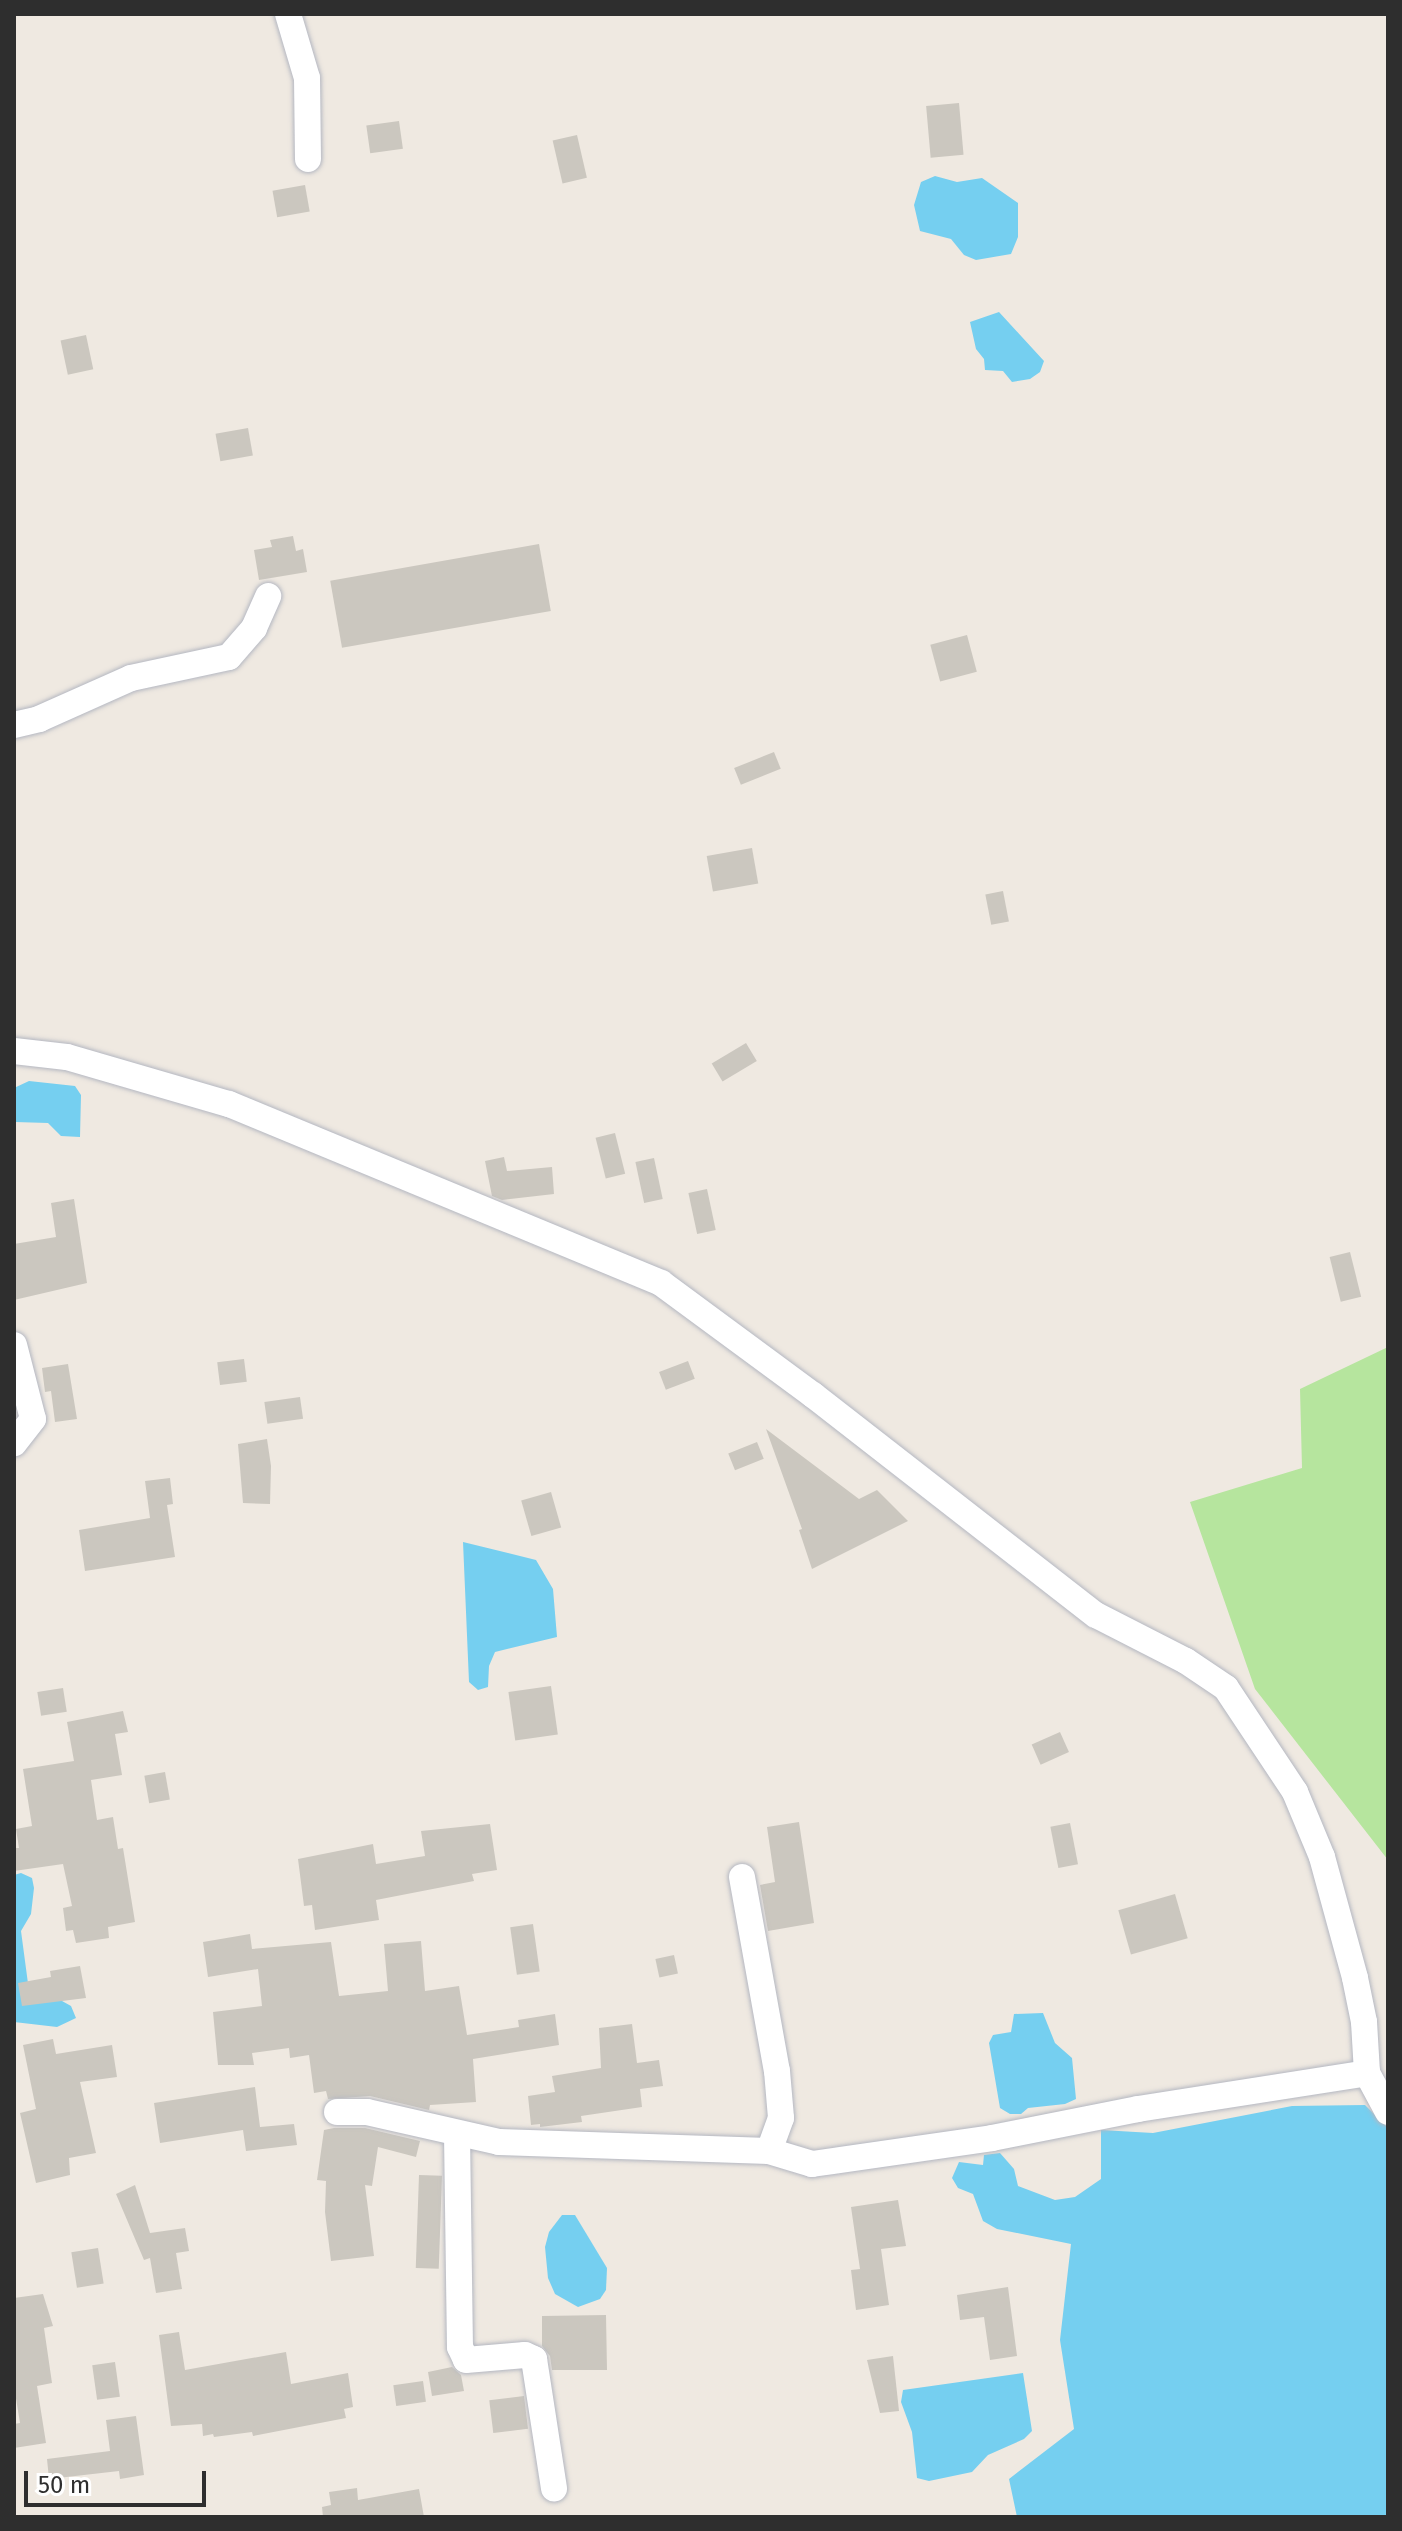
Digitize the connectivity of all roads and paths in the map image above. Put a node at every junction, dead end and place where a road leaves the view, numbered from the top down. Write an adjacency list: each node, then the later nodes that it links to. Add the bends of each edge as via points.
1 (288, 14): 2 (street, via 307,78)
2 (308, 159)
3 (268, 596): 4 (street, via 254,628 229,657 131,678)
4 (14, 725)
5 (14, 1051): 9 (street, via 67,1057 229,1104 661,1283 1096,1615 1226,1688 1295,1792 1322,1857 1355,1978)
6 (14, 1345): 7 (street, via 33,1419)
7 (14, 1443)
8 (742, 1877): 13 (street, via 777,2071 781,2118)
9 (1367, 2073): 11 (street); 13 (street, via 887,2155 812,2164)
10 (337, 2112): 12 (street, via 367,2112)
11 (1388, 2112)
12 (457, 2134): 13 (street, via 499,2142); 14 (street, via 460,2347 466,2360 525,2355 534,2359)
13 (769, 2151)
14 (554, 2488)

